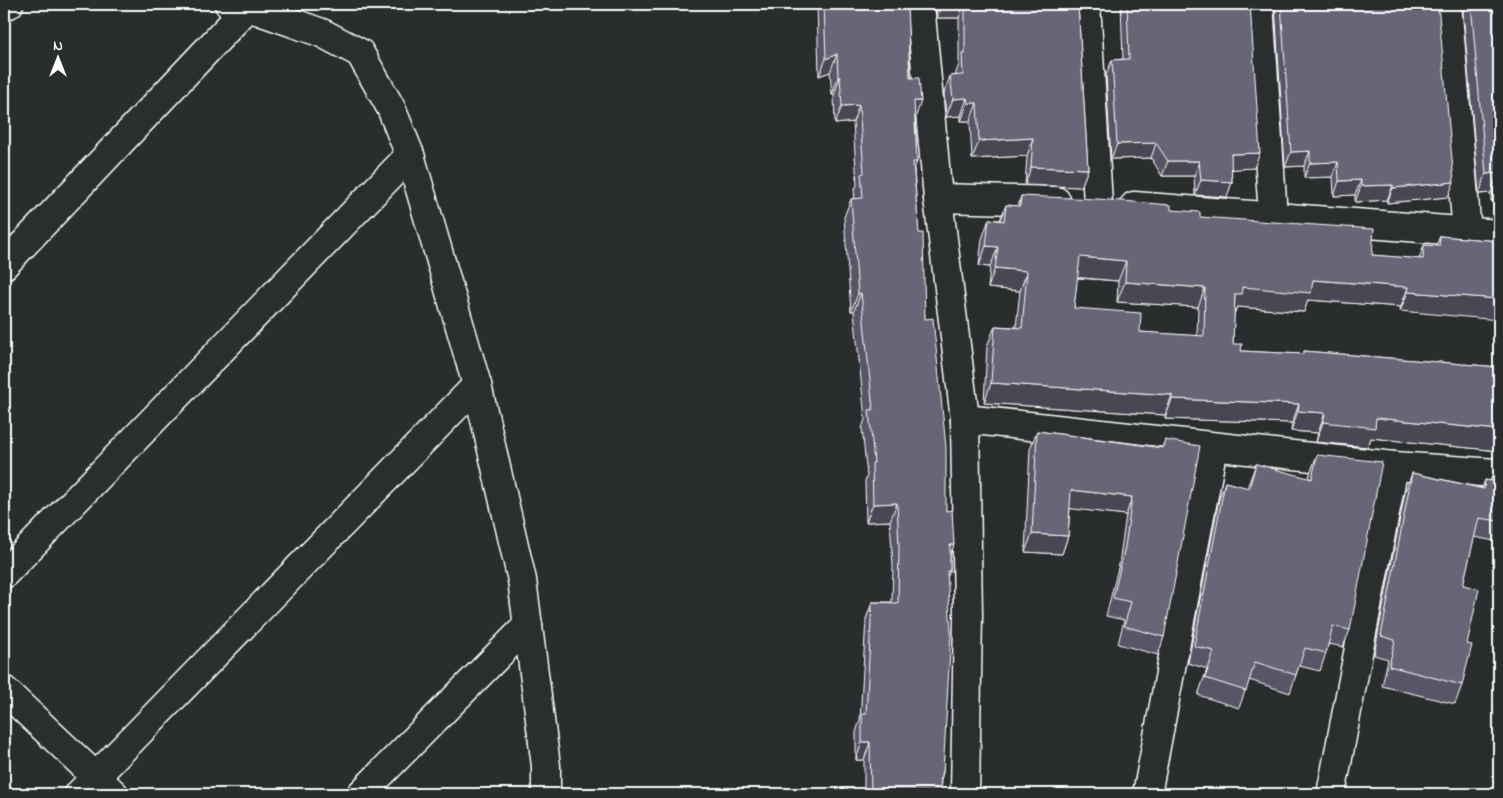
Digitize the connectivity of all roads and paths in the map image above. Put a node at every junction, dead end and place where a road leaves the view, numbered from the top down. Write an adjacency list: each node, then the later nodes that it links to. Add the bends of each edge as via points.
1 (9, 4): 7 (street)
2 (920, 4): 9 (street)
3 (1086, 4): 10 (street)
4 (1259, 4): 11 (street)
5 (1447, 4): 12 (street)
6 (238, 5): 8 (street, via 322,34 360,53 391,108); 14 (street)
7 (4, 6)
8 (410, 155): 15 (street); 20 (street)
9 (938, 198): 10 (street); 16 (street)
10 (1098, 203): 11 (street)
11 (1273, 217): 12 (street)
12 (1467, 232): 13 (street)
13 (1499, 234)
14 (4, 265)
15 (477, 385): 21 (street, via 522,580); 23 (street)
16 (965, 419): 17 (street); 26 (street, via 968,615)
17 (1212, 447): 18 (street); 27 (street)
18 (1394, 466): 19 (street); 28 (street)
19 (1496, 473)
20 (4, 574)
21 (528, 625): 24 (street); 25 (street, via 546,766)
22 (4, 690): 23 (street)
23 (96, 788)
24 (361, 794)
25 (546, 794)
26 (965, 794)
27 (1147, 794)
28 (1331, 794)

